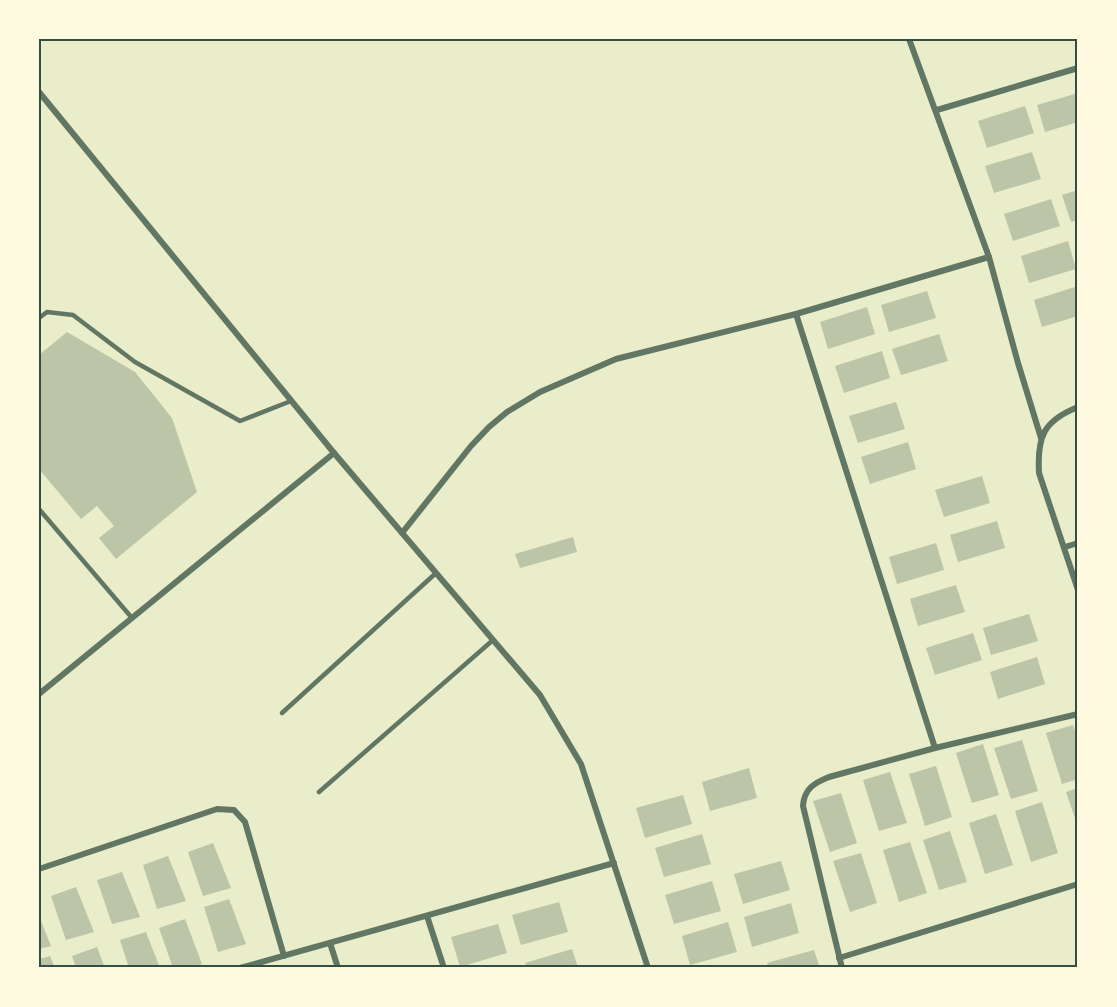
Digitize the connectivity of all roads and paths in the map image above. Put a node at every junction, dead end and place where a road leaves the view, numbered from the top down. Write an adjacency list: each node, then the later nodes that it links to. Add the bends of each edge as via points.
1 (909, 39): 4 (street)
2 (1078, 68): 4 (street)
3 (39, 92): 8 (street)
4 (937, 110): 5 (street)
5 (989, 257): 6 (street); 10 (street)
6 (796, 314): 13 (street, via 616,359 540,392 489,427); 23 (street)
7 (39, 318): 8 (lane, via 47,312 73,315 135,362 240,421)
8 (291, 401): 11 (street)
9 (1078, 407): 10 (street, via 1054,420)
10 (1041, 438): 15 (street, via 1039,473)
11 (334, 453): 13 (street); 18 (street)
12 (39, 509): 18 (lane)
13 (402, 533): 16 (street)
14 (1078, 543): 15 (street)
15 (1065, 547): 17 (street)
16 (436, 573): 19 (street); 21 (lane)
17 (1078, 590)
18 (132, 618): 20 (street)
19 (493, 639): 24 (lane); 25 (street, via 540,694 581,764)
20 (39, 694)
21 (282, 713)
22 (1078, 714): 23 (street)
23 (935, 748): 31 (street, via 829,777 815,783 803,798)
24 (319, 792)
25 (614, 864): 28 (street); 35 (street)
26 (39, 869): 30 (street, via 217,809 234,810 245,822)
27 (1078, 884): 31 (street)
28 (427, 916): 29 (street); 34 (street)
29 (330, 943): 30 (street); 33 (street)
30 (284, 956): 32 (street)
31 (839, 958): 36 (street)
32 (240, 968)
33 (338, 968)
34 (444, 968)
35 (648, 968)
36 (842, 968)

